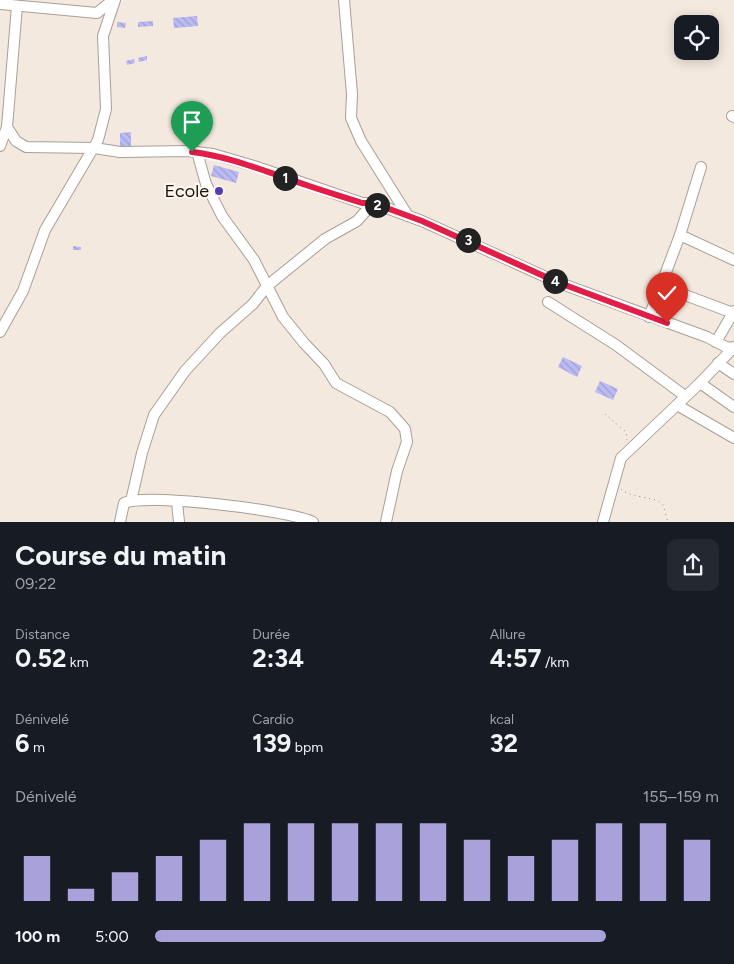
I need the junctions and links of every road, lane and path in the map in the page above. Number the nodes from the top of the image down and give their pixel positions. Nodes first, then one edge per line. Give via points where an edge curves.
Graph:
1 (114, 0) edge
2 (344, 0) edge
3 (0, 4) edge
4 (17, 6) junction
5 (97, 13) junction
6 (106, 25) junction
7 (6, 127) junction
8 (0, 146) edge
9 (94, 148) junction
10 (197, 152) junction
11 (701, 167) dead end
12 (373, 203) junction
13 (408, 216) junction
14 (680, 235) junction
15 (734, 260) edge
16 (268, 286) junction
17 (661, 286) junction
18 (548, 302) dead end
19 (733, 312) edge
20 (649, 317) junction
21 (0, 332) edge
22 (716, 342) junction
23 (734, 347) edge
24 (718, 363) junction
25 (734, 374) edge
26 (700, 383) junction
27 (685, 396) junction
28 (677, 405) junction
29 (734, 407) edge
30 (606, 414) dead end
31 (734, 438) edge
32 (627, 440) dead end
33 (613, 482) junction
34 (131, 502) junction
35 (177, 502) junction
36 (120, 522) edge
37 (179, 522) edge
38 (313, 522) edge
39 (386, 522) edge
40 (603, 522) edge
41 (668, 522) edge

1 - 5 street
1 - 6 street
2 - 13 street via 351,118 361,141
3 - 4 street
4 - 5 street
4 - 7 street
5 - 6 street
6 - 9 street via 103,36 106,109
7 - 8 street
7 - 9 street via 16,141 26,147
9 - 10 street via 120,152
9 - 21 street via 45,230 23,291
10 - 12 street via 254,166 362,203
10 - 16 street via 206,184 222,216 254,260
11 - 14 street
12 - 13 street
12 - 16 street via 357,221 325,239
13 - 20 street via 469,240 557,282
14 - 15 street
14 - 17 street
16 - 34 street via 185,371 154,415
16 - 39 street via 283,317 324,364 336,383 390,412 405,429 407,442
17 - 19 street
17 - 20 street
18 - 27 street via 616,345
19 - 22 street
20 - 22 street
22 - 23 street
23 - 24 street
24 - 25 street
24 - 26 street
26 - 27 street
26 - 29 street
27 - 28 street
28 - 31 street
28 - 33 street via 621,458
30 - 32 path via 626,432
33 - 40 street
33 - 41 path via 624,493 658,500
34 - 35 street
34 - 36 street via 124,503
35 - 37 street
35 - 38 street via 212,504

